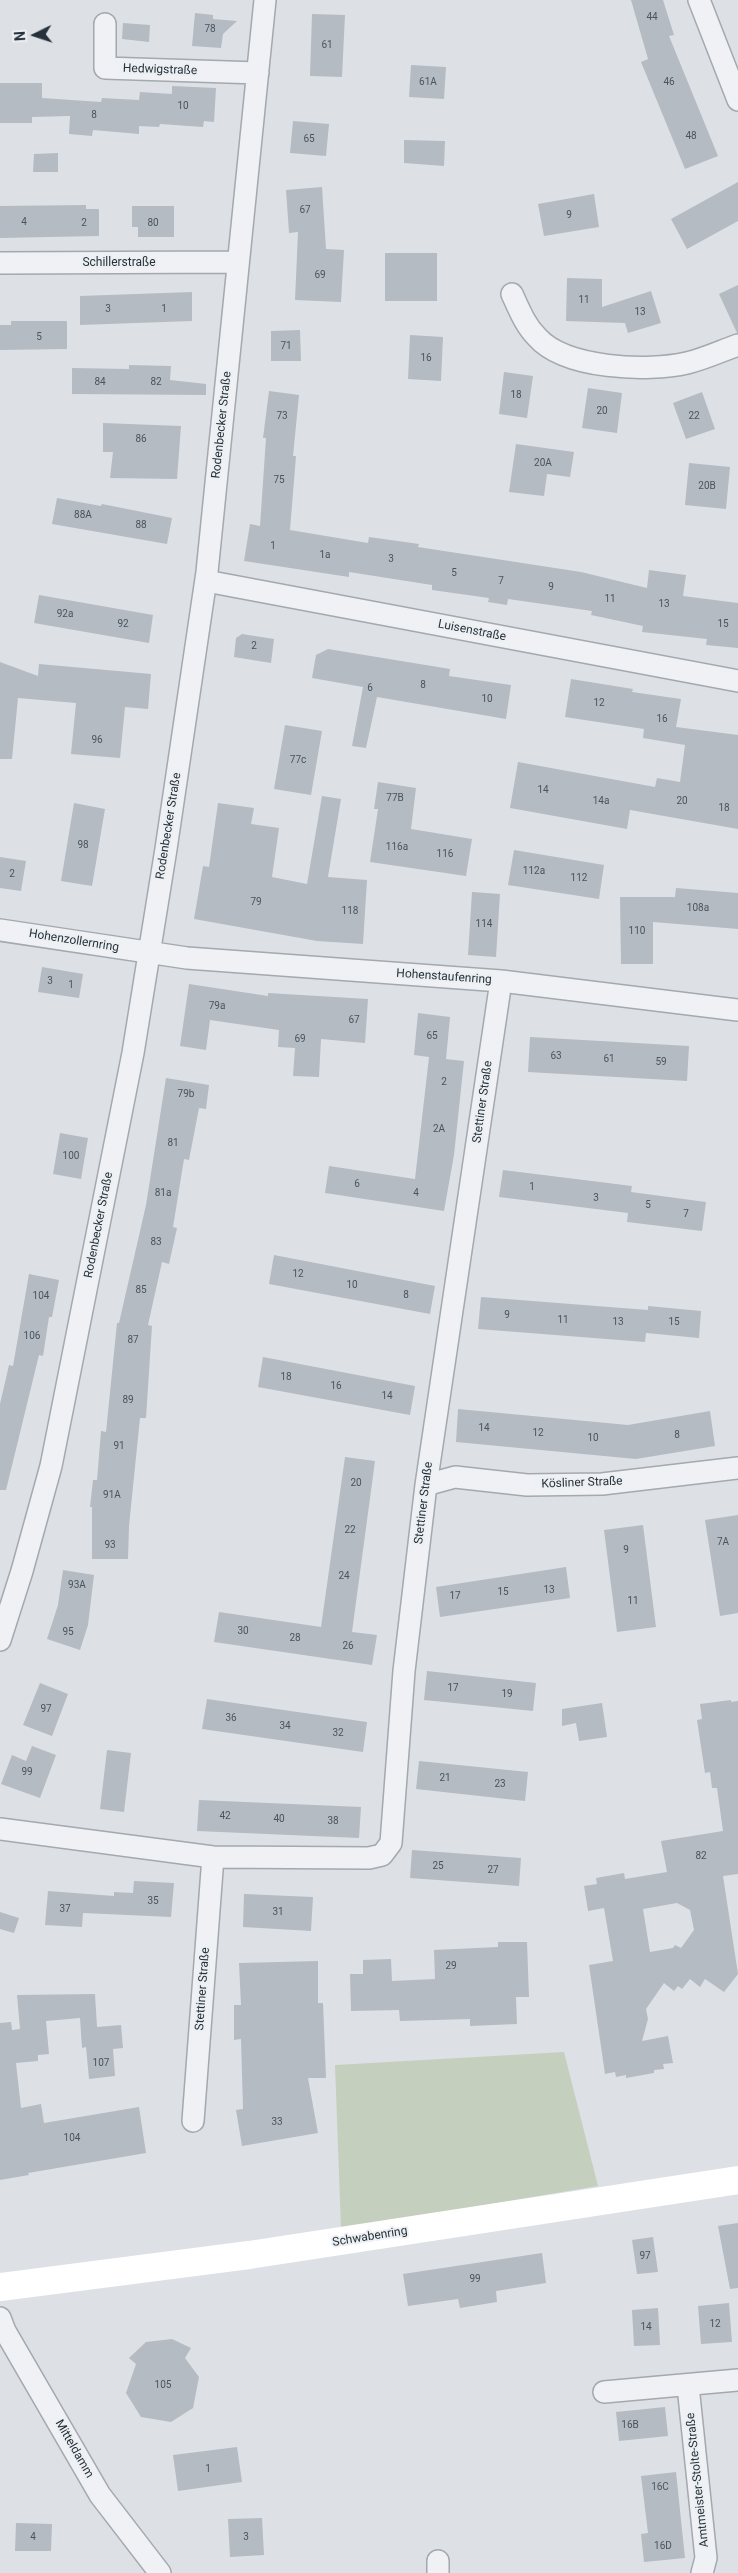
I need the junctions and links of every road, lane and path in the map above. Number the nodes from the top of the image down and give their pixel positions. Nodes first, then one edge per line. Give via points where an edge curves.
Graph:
1 (265, 0) edge
2 (699, 0) edge
3 (105, 24) dead end
4 (258, 73) junction
5 (738, 100) edge
6 (238, 262) junction
7 (0, 263) edge
8 (512, 294) dead end
9 (738, 345) edge
10 (206, 581) junction
11 (738, 681) edge
12 (0, 930) edge
13 (148, 953) junction
14 (500, 981) junction
15 (738, 1010) edge
16 (738, 1468) edge
17 (426, 1485) junction
18 (0, 1640) edge
19 (0, 1829) edge
20 (213, 1857) junction
21 (193, 2121) dead end
22 (738, 2180) edge
23 (0, 2286) edge
24 (0, 2318) edge
25 (738, 2380) edge
26 (688, 2386) junction
27 (604, 2392) dead end
28 (160, 2573) edge
29 (702, 2573) edge

1 - 4 street, Rodenbecker Straße
2 - 5 street
3 - 4 street, Hedwigstraße via 105,68
4 - 6 street, Rodenbecker Straße
6 - 7 street, Schillerstraße
6 - 10 street, Rodenbecker Straße
8 - 9 street via 523,318 538,338 561,355 603,364 662,367 688,363
10 - 11 street, Luisenstraße
10 - 13 street, Rodenbecker Straße
12 - 13 street, Hohenzollernring
13 - 14 street, Hohenstaufenring
13 - 18 street, Rodenbecker Straße via 133,1053 51,1466
14 - 15 street, Hohenstaufenring
14 - 17 street, Stettiner Straße
16 - 17 street, Kösliner Straße via 602,1484 528,1485 455,1477
17 - 20 street, Stettiner Straße via 404,1671 391,1844 382,1855 369,1858
19 - 20 street, Stettiner Straße
20 - 21 street, Stettiner Straße
22 - 23 street, Schwabenring via 249,2255
24 - 28 street, Mitteldamm via 100,2495
25 - 26 street
26 - 27 street
26 - 29 street, Amtmeister-Stolte-Straße via 706,2558

